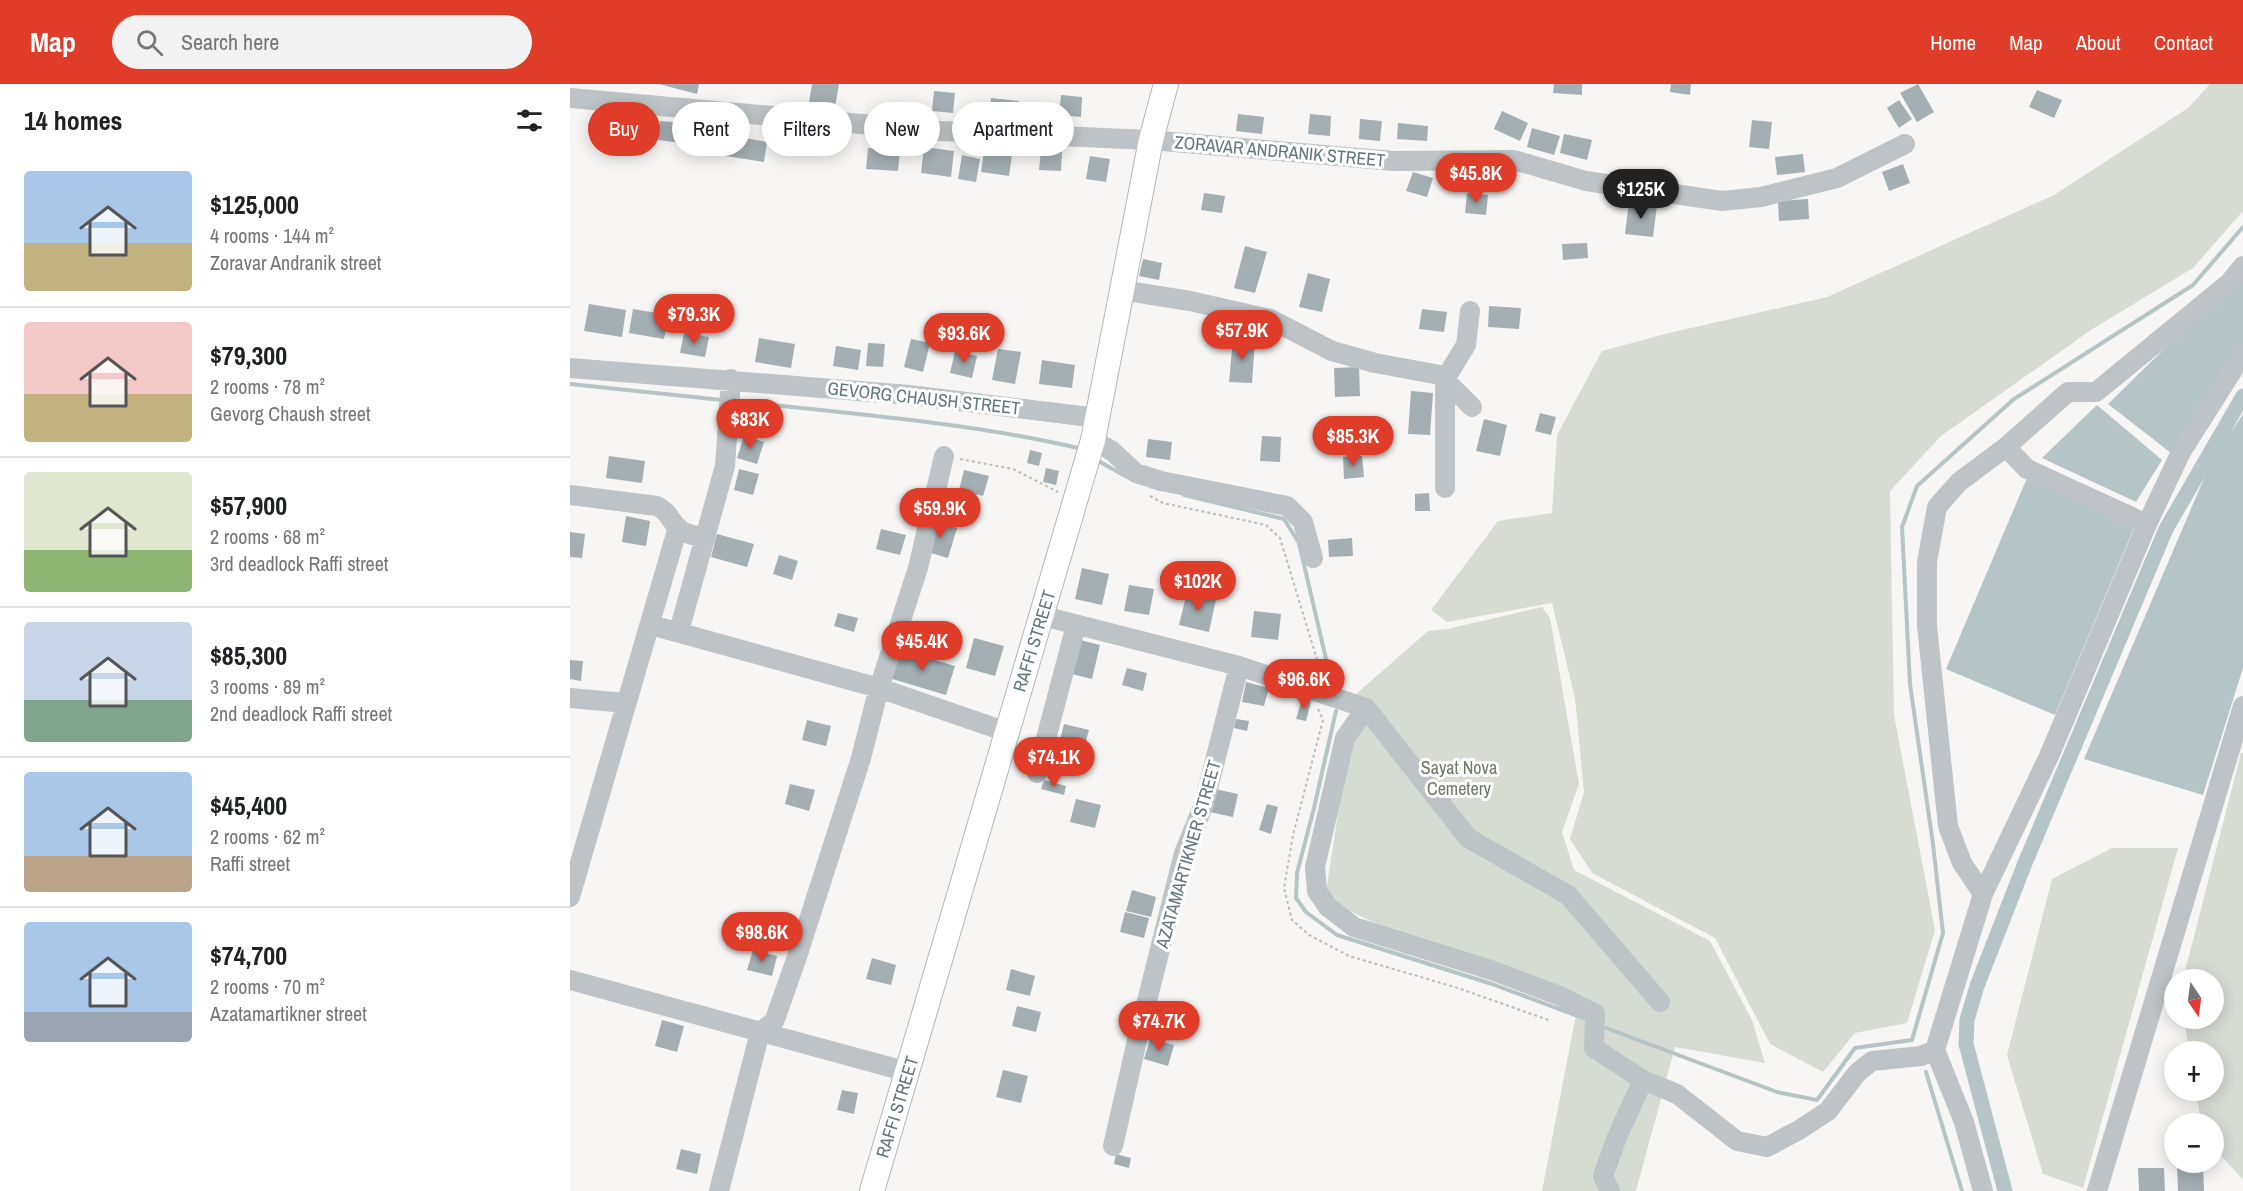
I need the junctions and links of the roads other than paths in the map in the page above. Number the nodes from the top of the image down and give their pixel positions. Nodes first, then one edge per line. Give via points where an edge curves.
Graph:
1 (1166, 84) edge
2 (570, 98) edge
3 (1151, 140) junction
4 (1905, 144) dead end
5 (2243, 266) edge
6 (1121, 290) junction
7 (1470, 312) dead end
8 (2243, 354) edge
9 (570, 368) edge
10 (731, 379) junction
11 (1445, 379) junction
12 (1472, 407) dead end
13 (1095, 429) junction
14 (2007, 447) junction
15 (944, 456) road end
16 (1445, 488) dead end
17 (570, 495) edge
18 (2146, 524) junction
19 (678, 527) junction
20 (706, 538) junction
21 (1313, 558) dead end
22 (1042, 616) junction
23 (651, 625) junction
24 (1076, 625) junction
25 (679, 631) junction
26 (1239, 666) junction
27 (879, 688) junction
28 (570, 698) edge
29 (625, 703) junction
30 (2243, 706) edge
31 (1366, 708) junction
32 (1007, 732) junction
33 (1036, 773) dead end
34 (1983, 894) junction
35 (570, 897) edge
36 (570, 980) edge
37 (1659, 1002) dead end
38 (760, 1032) junction
39 (1935, 1050) junction
40 (908, 1072) junction
41 (1643, 1080) junction
42 (1113, 1146) dead end
43 (719, 1191) edge
44 (872, 1191) edge
45 (1611, 1191) edge
46 (1983, 1191) edge
47 (2097, 1191) edge

1 - 3 main road, RAFFI STREET
2 - 3 street, ZORAVAR ANDRANIK STREET via 940,130
3 - 4 street, ZORAVAR ANDRANIK STREET via 1394,160 1514,160 1586,181 1722,201 1761,198 1837,178
3 - 6 main road, RAFFI STREET
5 - 14 street via 2229,283 2096,392 2068,392
6 - 11 street via 1270,319 1332,351 1434,373
6 - 13 main road, RAFFI STREET
7 - 11 street via 1466,345
8 - 18 street via 2181,452
9 - 10 street, GEVORG CHAUSH STREET
10 - 13 street, GEVORG CHAUSH STREET via 909,394
10 - 20 street via 725,466
11 - 12 street
11 - 16 street
13 - 21 street via 1136,473 1287,506 1303,522
13 - 22 main road, RAFFI STREET
14 - 18 street via 2027,469
14 - 34 street via 1959,482 1937,507 1927,562 1928,637 1948,826 1962,864
15 - 27 street via 918,568
17 - 19 street via 657,506 668,512
18 - 34 street via 2049,756
19 - 20 street via 690,535
19 - 23 street
20 - 25 street
22 - 24 street
22 - 32 main road, RAFFI STREET
23 - 25 street
23 - 29 street
24 - 26 street
24 - 33 street
25 - 27 street
26 - 31 street
26 - 42 street, AZATAMARTIKNER STREET via 1204,804 1184,853
27 - 32 street
27 - 38 street via 798,957 774,1022
28 - 29 street
29 - 35 street
30 - 47 street
31 - 37 street via 1468,838 1568,895
31 - 41 street via 1345,738 1315,867 1317,891 1328,907 1354,927 1491,970 1595,1014 1594,1048
32 - 40 main road, RAFFI STREET
34 - 39 street
36 - 38 street
38 - 40 street
38 - 43 street
39 - 41 street via 1921,1056 1872,1060 1828,1111 1767,1146 1737,1141 1677,1094
39 - 46 street via 1964,1122
40 - 44 main road, RAFFI STREET
41 - 45 street via 1603,1176

